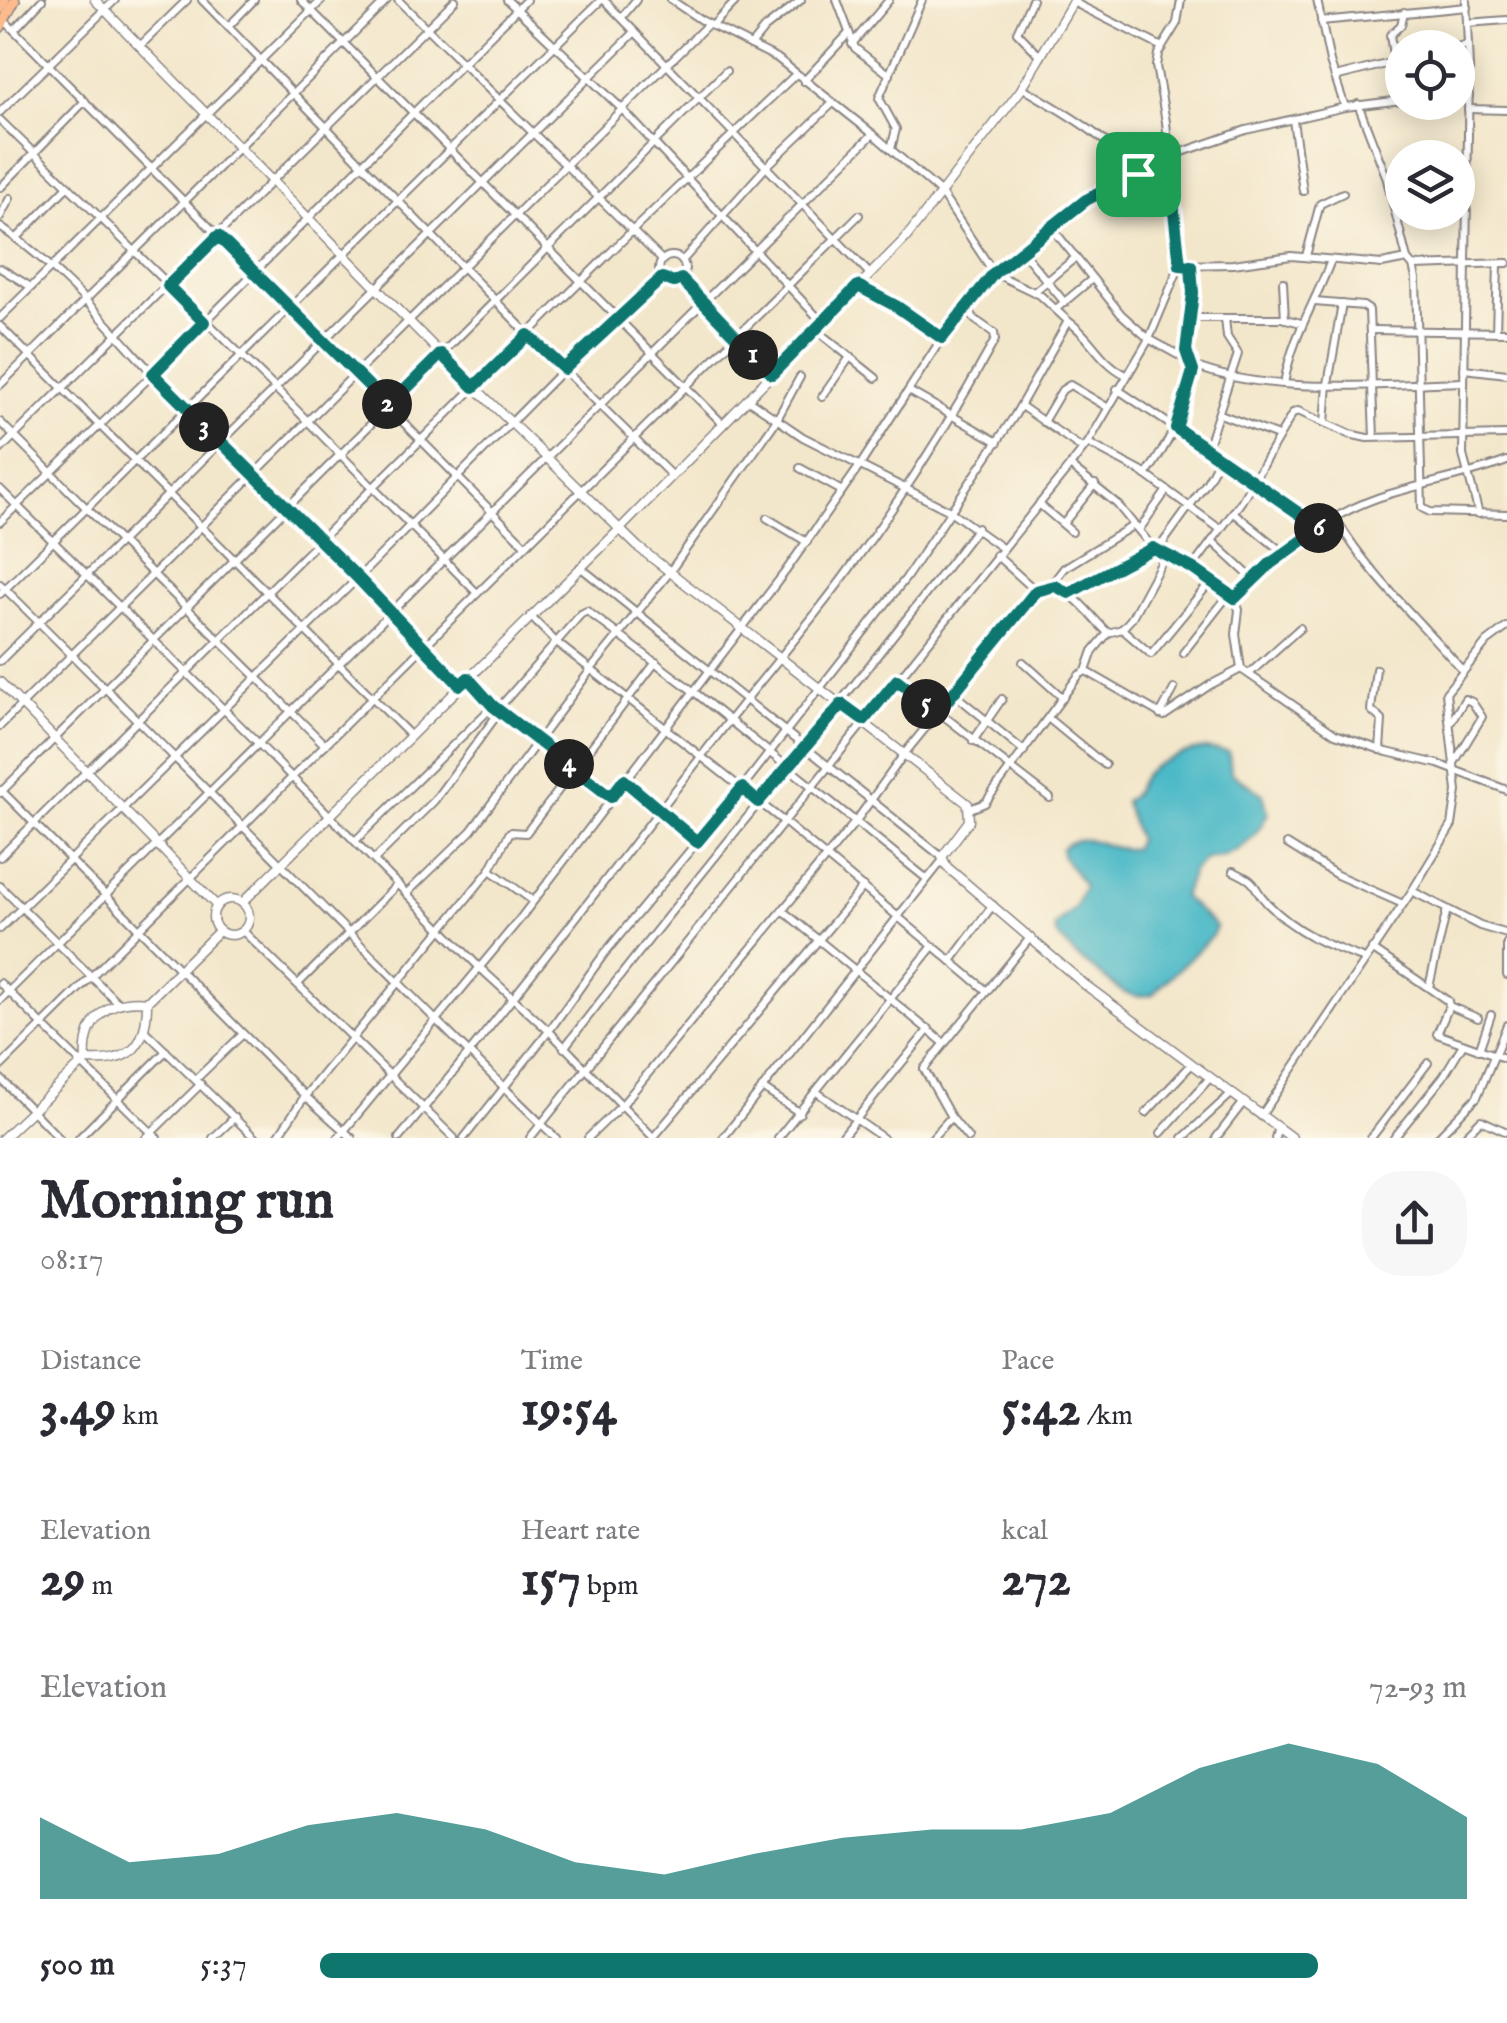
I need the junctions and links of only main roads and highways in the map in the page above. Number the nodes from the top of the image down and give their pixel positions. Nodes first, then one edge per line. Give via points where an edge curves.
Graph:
1 (5, 0) edge
2 (16, 0) edge
3 (0, 9) edge
4 (2, 24) edge

1 - 3 main road
2 - 4 main road

